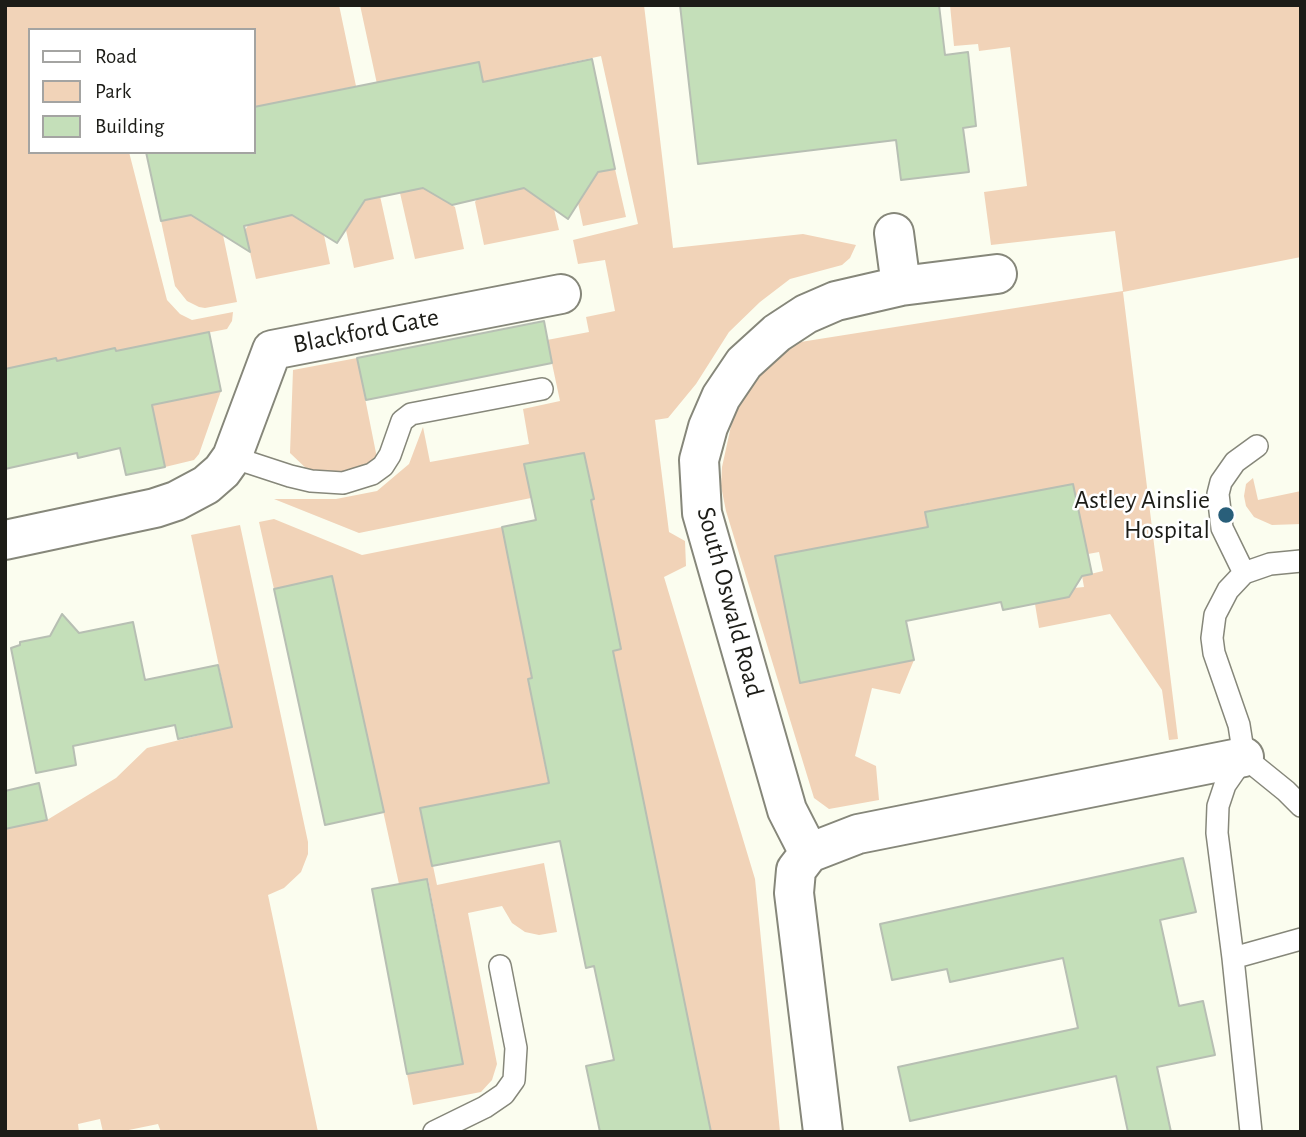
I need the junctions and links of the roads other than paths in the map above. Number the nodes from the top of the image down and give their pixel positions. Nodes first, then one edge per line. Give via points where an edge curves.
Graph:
1 (894, 233) dead end
2 (997, 274) dead end
3 (901, 286) junction
4 (561, 294) dead end
5 (542, 388) dead end
6 (1257, 446) dead end
7 (232, 457) junction
8 (5, 540) edge
9 (1301, 561) edge
10 (1244, 573) junction
11 (1244, 757) junction
12 (1301, 806) edge
13 (809, 853) junction
14 (1301, 939) edge
15 (1233, 957) junction
16 (500, 966) dead end
17 (434, 1132) edge
18 (823, 1132) edge
19 (1251, 1132) edge

1 - 3 street
2 - 3 street, South Oswald Road
3 - 13 street, South Oswald Road via 836,301 777,333 744,363 721,397 699,460 702,513 788,810
4 - 7 street, Blackford Gate via 272,350
5 - 7 lane via 411,414 402,421 383,466 343,483 311,481
6 - 10 lane via 1235,462 1218,494 1222,528
7 - 8 street, Blackford Gate via 206,485 176,501
9 - 10 lane
10 - 11 lane via 1214,615 1212,638
11 - 12 lane
11 - 13 street via 858,834
11 - 15 lane via 1225,785 1217,818
13 - 18 street via 796,870 794,892
14 - 15 lane
15 - 19 lane
16 - 17 lane via 516,1048 514,1080 505,1094 485,1107

